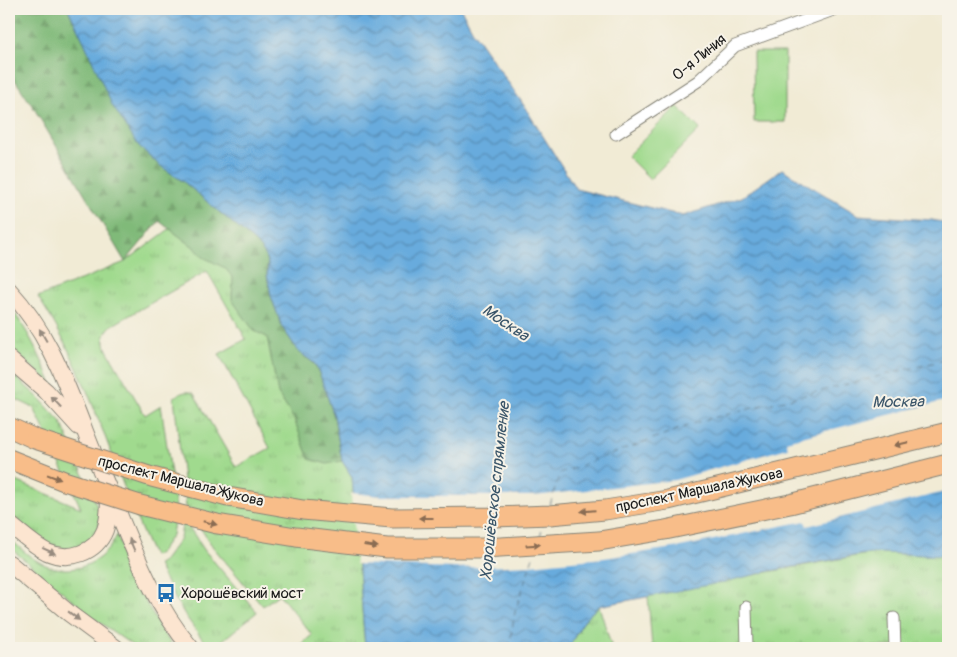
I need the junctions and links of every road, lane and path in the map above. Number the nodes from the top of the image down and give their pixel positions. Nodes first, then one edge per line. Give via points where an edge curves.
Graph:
1 (836, 9) edge
2 (616, 134) dead end
3 (9, 290) edge
4 (9, 359) edge
5 (9, 427) edge
6 (948, 432) edge
7 (88, 439) junction
8 (9, 459) edge
9 (948, 464) edge
10 (108, 488) junction
11 (9, 524) edge
12 (9, 563) edge
13 (746, 608) dead end
14 (894, 618) dead end
15 (116, 648) edge
16 (191, 648) edge
17 (747, 648) edge
18 (895, 648) edge

1 - 2 street, 0-я Линия via 735,46 698,81
7 -> 3 street via 45,338
7 -> 4 street via 46,391
6 -> 5 main road, проспект Маршала Жукова, bridge via 763,478 605,510 550,515 392,518 303,510 228,497 152,477 35,439
7 - 10 street
8 -> 9 main road, проспект Маршала Жукова, bridge via 131,502 217,524 386,548 485,548 599,541 790,504
11 -> 10 street via 46,552 74,557 99,541 106,529
16 -> 10 street via 156,598
12 -> 15 street
13 - 17 street
14 - 18 street

